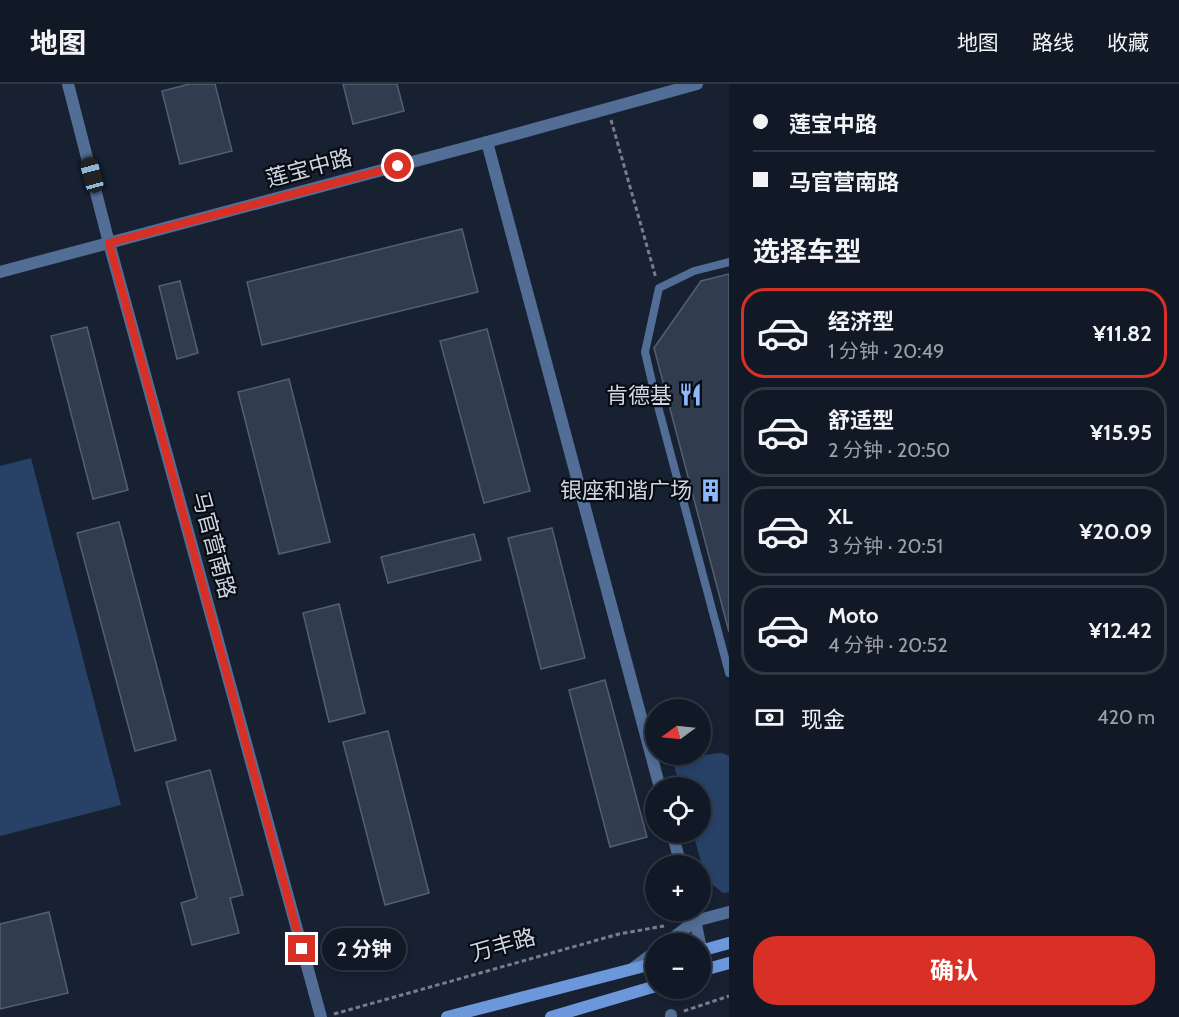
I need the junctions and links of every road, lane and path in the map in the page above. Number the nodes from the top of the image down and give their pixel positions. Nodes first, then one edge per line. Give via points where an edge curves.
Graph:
1 (68, 84) edge
2 (697, 84) edge
3 (608, 109) junction
4 (487, 142) junction
5 (109, 243) junction
6 (729, 262) edge
7 (0, 272) edge
8 (659, 288) junction
9 (729, 674) edge
10 (657, 777) edge
11 (729, 912) edge
12 (711, 914) edge
13 (673, 921) edge
14 (689, 921) edge
15 (676, 933) edge
16 (729, 943) edge
17 (711, 946) edge
18 (645, 959) edge
19 (729, 963) edge
20 (645, 966) edge
21 (711, 968) edge
22 (632, 969) junction
23 (645, 989) edge
24 (729, 996) edge
25 (671, 1016) edge
26 (323, 1017) edge
27 (447, 1017) edge
28 (551, 1017) edge

1 - 5 street, 马官营南路
2 - 3 street, 莲宝中路
3 - 4 street, 莲宝中路
3 - 8 path
4 - 5 street, 莲宝中路
4 - 10 street
5 - 7 street, 莲宝中路
5 - 26 street, 马官营南路
6 - 8 lane via 694,271
8 - 9 lane via 645,352
11 - 12 street
13 - 26 path, 万丰路
14 - 15 street
16 - 17 main road
18 - 22 street
19 - 21 main road
20 - 22 main road
22 - 27 main road
23 - 28 main road
24 - 25 path

